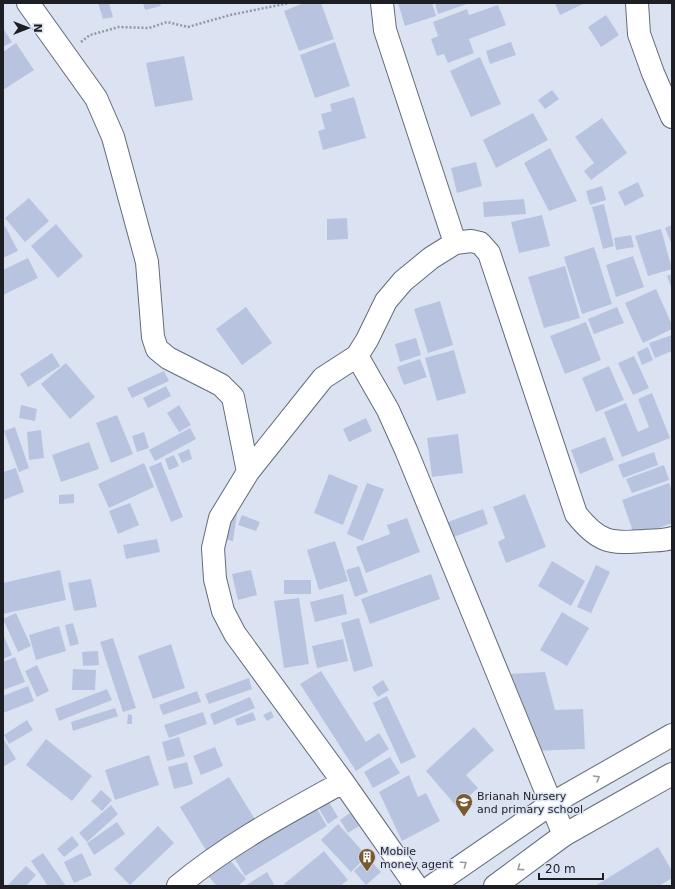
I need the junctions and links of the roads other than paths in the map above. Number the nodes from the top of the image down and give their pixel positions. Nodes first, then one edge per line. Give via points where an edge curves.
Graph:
1 (28, 3) edge
2 (382, 3) edge
3 (637, 3) edge
4 (672, 117) edge
5 (455, 243) junction
6 (357, 356) junction
7 (248, 472) junction
8 (672, 538) edge
9 (672, 735) edge
10 (672, 774) edge
11 (343, 782) junction
12 (551, 804) junction
13 (564, 835) junction
14 (178, 886) edge
15 (416, 886) edge
16 (432, 886) edge
17 (495, 886) edge

1 - 7 street via 96,98 113,137 147,262 153,337 158,349 168,358 221,385 233,397
2 - 5 street via 385,30
3 - 4 street via 639,34
5 - 6 street via 430,258 403,281 386,301
5 - 8 street via 480,243 489,253 576,514 589,531 607,540 623,543
6 - 7 street via 323,378
6 - 12 street via 388,410 406,450
7 - 11 street via 220,518 213,548 215,579 223,611 236,634
12 -> 9 street
10 - 13 street
11 - 14 street via 269,824
11 - 15 street
12 - 13 street
16 -> 12 street
13 -> 17 street

